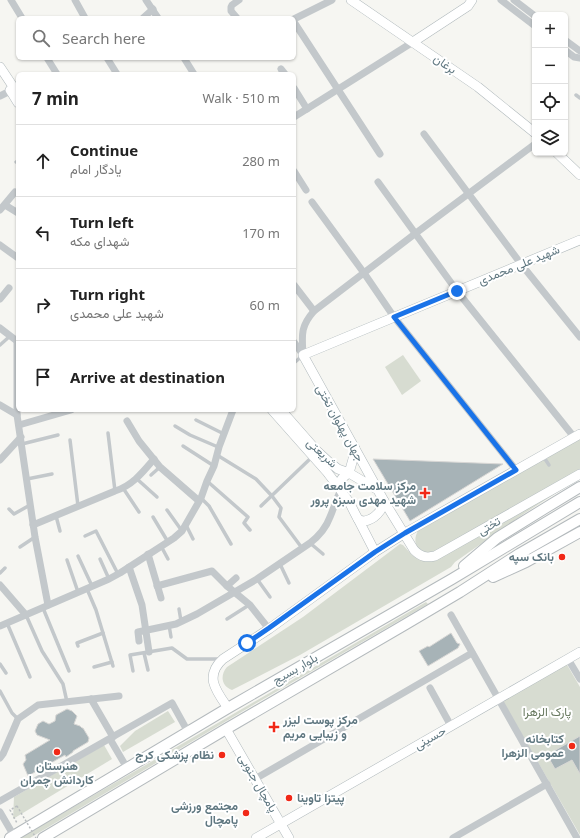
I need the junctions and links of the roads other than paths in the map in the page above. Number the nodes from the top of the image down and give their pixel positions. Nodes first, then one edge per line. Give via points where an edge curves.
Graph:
1 (11, 0) edge
2 (75, 0) edge
3 (146, 0) edge
4 (239, 0) edge
5 (332, 0) edge
6 (351, 0) edge
7 (472, 0) edge
8 (501, 0) edge
9 (514, 0) edge
10 (153, 9) junction
11 (532, 14) edge
12 (21, 16) edge
13 (84, 16) edge
14 (145, 16) edge
15 (157, 16) edge
16 (235, 16) edge
17 (296, 18) edge
18 (532, 24) edge
19 (296, 25) edge
20 (413, 42) junction
21 (568, 42) edge
22 (568, 52) edge
23 (580, 52) edge
24 (580, 58) edge
25 (48, 60) edge
26 (108, 60) edge
27 (185, 60) edge
28 (0, 67) edge
29 (56, 72) edge
30 (116, 72) edge
31 (193, 72) edge
32 (0, 75) edge
33 (338, 90) junction
34 (14, 91) edge
35 (296, 91) edge
36 (576, 95) dead end
37 (0, 96) edge
38 (580, 98) edge
39 (308, 109) junction
40 (296, 116) edge
41 (532, 131) edge
42 (424, 134) dead end
43 (532, 146) edge
44 (380, 154) dead end
45 (560, 156) edge
46 (296, 175) edge
47 (580, 175) edge
48 (378, 182) dead end
49 (306, 190) dead end
50 (15, 192) dead end
51 (468, 193) junction
52 (312, 202) dead end
53 (2, 208) edge
54 (16, 212) edge
55 (416, 233) junction
56 (580, 240) edge
57 (0, 245) edge
58 (16, 257) edge
59 (521, 264) junction
60 (364, 273) junction
61 (9, 288) dead end
62 (296, 288) edge
63 (457, 291) junction
64 (0, 299) edge
65 (314, 311) junction
66 (394, 317) junction
67 (0, 328) edge
68 (10, 336) junction
69 (580, 337) edge
70 (16, 340) edge
71 (0, 345) edge
72 (296, 345) edge
73 (303, 355) junction
74 (296, 360) edge
75 (0, 405) edge
76 (64, 412) edge
77 (232, 412) edge
78 (274, 412) edge
79 (283, 412) edge
80 (17, 415) joint
81 (196, 420) dead end
82 (127, 421) dead end
83 (19, 425) junction
84 (175, 426) dead end
85 (108, 433) dead end
86 (224, 434) junction
87 (58, 435) dead end
88 (577, 435) edge
89 (21, 440) junction
90 (70, 440) dead end
91 (183, 446) dead end
92 (355, 448) junction
93 (218, 451) junction
94 (542, 455) junction
95 (313, 456) junction
96 (154, 459) junction
97 (0, 460) edge
98 (548, 465) dead end
99 (214, 466) junction
100 (160, 467) junction
101 (516, 470) junction
102 (349, 473) junction
103 (52, 474) dead end
104 (580, 474) edge
105 (151, 475) dead end
106 (137, 478) junction
107 (27, 479) junction
108 (207, 481) junction
109 (580, 487) edge
110 (119, 490) junction
111 (341, 490) junction
112 (378, 490) junction
113 (272, 496) junction
114 (157, 497) dead end
115 (200, 500) junction
116 (384, 501) junction
117 (580, 502) edge
118 (30, 505) junction
119 (78, 506) junction
120 (261, 506) dead end
121 (9, 509) dead end
122 (167, 510) dead end
123 (139, 512) dead end
124 (55, 515) junction
125 (153, 517) dead end
126 (358, 519) junction
127 (580, 519) edge
128 (33, 524) junction
129 (184, 528) junction
130 (250, 530) dead end
131 (60, 531) dead end
132 (580, 532) edge
133 (405, 533) junction
134 (85, 536) dead end
135 (35, 537) junction
136 (193, 539) dead end
137 (310, 543) junction
138 (165, 544) junction
139 (231, 544) dead end
140 (20, 547) dead end
141 (302, 548) junction
142 (375, 552) junction
143 (148, 554) junction
144 (323, 554) dead end
145 (78, 556) dead end
146 (100, 559) dead end
147 (168, 559) dead end
148 (67, 560) dead end
149 (279, 563) junction
150 (129, 567) junction
151 (5, 568) dead end
152 (0, 573) edge
153 (118, 574) junction
154 (236, 578) dead end
155 (109, 579) junction
156 (257, 579) junction
157 (289, 583) dead end
158 (443, 583) junction
159 (0, 586) edge
160 (157, 586) junction
161 (227, 586) junction
162 (89, 587) junction
163 (78, 592) junction
164 (235, 592) junction
165 (460, 592) junction
166 (270, 597) dead end
167 (161, 598) dead end
168 (250, 605) junction
169 (45, 606) junction
170 (179, 609) dead end
171 (26, 615) junction
172 (451, 615) dead end
173 (227, 619) dead end
174 (181, 621) junction
175 (7, 623) junction
176 (169, 625) junction
177 (0, 626) edge
178 (269, 628) junction
179 (146, 631) junction
180 (103, 633) junction
181 (171, 637) dead end
182 (139, 641) dead end
183 (78, 646) dead end
184 (146, 652) junction
185 (580, 652) edge
186 (472, 653) junction
187 (224, 659) junction
188 (568, 659) junction
189 (0, 664) edge
190 (94, 667) dead end
191 (148, 670) dead end
192 (69, 671) dead end
193 (133, 671) dead end
194 (6, 673) dead end
195 (30, 677) dead end
196 (580, 679) edge
197 (430, 688) dead end
198 (1, 694) edge
199 (119, 696) dead end
200 (92, 699) junction
201 (499, 699) junction
202 (67, 702) junction
203 (228, 708) junction
204 (18, 719) junction
205 (451, 726) junction
206 (226, 729) junction
207 (188, 732) junction
208 (111, 738) junction
209 (0, 758) edge
210 (127, 768) junction
211 (255, 779) junction
212 (547, 784) junction
213 (0, 802) edge
214 (0, 812) edge
215 (281, 824) junction
216 (15, 835) edge
217 (43, 838) edge
218 (256, 838) edge
219 (289, 838) edge
220 (453, 838) edge
221 (578, 838) edge

1 - 12 street
2 - 13 street
3 - 10 street
4 - 16 street via 231,7
5 - 17 street
6 - 20 street, برغان
7 - 20 street via 468,6
8 - 18 street
9 - 11 street
10 - 14 street
10 - 15 street
19 - 33 street
20 - 33 street
20 - 41 street, برغان via 478,87
21 - 23 street
22 - 24 street
25 - 29 street
26 - 30 street
27 - 31 street
28 - 34 street
32 - 34 street
33 - 39 street
33 - 44 street
34 - 37 street
35 - 39 street
36 - 38 lane
39 - 40 street
42 - 51 street
43 - 51 street
45 - 47 street
46 - 49 street
48 - 55 street
50 - 53 street
51 - 55 street
51 - 59 street
52 - 60 street
53 - 54 street
55 - 60 street
55 - 63 street
56 - 59 street, شهید علی محمدی
57 - 58 street
59 - 63 street, شهید علی محمدی
59 - 69 street
60 - 65 street
60 - 66 street
61 - 64 street
62 - 65 street
63 - 66 street, شهید علی محمدی
63 - 88 street
65 - 73 street via 304,325
66 - 73 street, شهید علی محمدی
66 - 101 street
67 - 68 street
68 - 70 street
68 - 71 lane
72 - 73 street
73 - 74 lane
73 - 92 street, جهان پهلوان تختی
75 - 80 street
76 - 83 street
77 - 86 street
78 - 95 street, شریعتی
79 - 102 street, شریعتی via 317,451 338,469
80 - 83 street
81 - 86 lane
82 - 96 street
83 - 89 street
84 - 93 lane
85 - 110 lane
86 - 93 street
87 - 89 lane
88 - 94 street
89 - 97 street
89 - 107 street
90 - 119 lane
91 - 99 lane
92 - 102 street, شریعتی
92 - 112 street, جهان پهلوان تختی
93 - 99 street
93 - 113 lane via 256,479
94 - 98 lane
94 - 101 street
95 - 111 street, شریعتی
95 - 113 lane
96 - 100 street
96 - 106 street
99 - 108 street
100 - 105 lane
100 - 115 street
101 - 133 street
102 - 111 street via 339,483
102 - 112 street
103 - 107 lane
104 - 133 street, تختی via 436,556 423,557 418,554
106 - 110 street
106 - 114 lane
107 - 118 street
108 - 115 street
108 - 130 lane via 248,517 244,523
109 - 158 main road via 497,538
110 - 119 street
110 - 123 lane
111 - 126 street, شریعتی
111 - 137 street via 324,529
112 - 116 street, جهان پهلوان تختی
113 - 120 lane
113 - 141 lane via 281,508 279,517
115 - 129 street
115 - 139 lane via 209,506
116 - 126 street via 382,510 371,519
116 - 133 street
117 - 158 main road, بلوار بسیج
118 - 121 lane via 14,514
118 - 128 street
119 - 124 street
122 - 129 lane
124 - 128 street
124 - 131 lane
125 - 138 lane
126 - 142 street, شریعتی
127 - 165 main road, بلوار بسیج
128 - 135 street
129 - 136 lane
129 - 138 street
132 - 165 main road via 526,562
133 - 142 street
134 - 153 lane via 96,531
135 - 140 lane
135 - 169 street
137 - 141 street
137 - 144 lane
138 - 143 street
138 - 147 lane
141 - 149 street
142 - 178 street
143 - 150 street
143 - 160 street
145 - 162 lane
146 - 155 lane
148 - 163 lane
149 - 156 street
149 - 157 lane
150 - 153 street
150 - 179 street via 142,605
151 - 152 lane
153 - 155 street
154 - 161 street
155 - 162 street
156 - 164 street
156 - 166 lane
158 - 203 main road, بلوار بسیج
159 - 171 street
160 - 161 street via 212,571
160 - 167 street
161 - 164 street
162 - 163 street
162 - 180 lane
163 - 169 street
164 - 168 street
164 - 174 street
165 - 206 main road, بلوار بسیج
168 - 173 lane
168 - 178 street
169 - 171 street
169 - 192 lane
170 - 174 lane
171 - 175 street
171 - 202 lane via 42,651 63,684
172 - 186 street
174 - 176 street
175 - 177 street
175 - 195 lane
176 - 179 street
176 - 181 lane
178 - 187 street
179 - 182 street via 138,632
179 - 184 street
180 - 183 lane via 77,643
180 - 190 lane via 113,664
184 - 187 lane via 172,648 187,659
184 - 191 lane
184 - 193 lane via 130,655
185 - 188 street, حسینی
186 - 201 street
186 - 211 street
187 - 203 street via 213,674 217,691
188 - 196 street
188 - 201 street, حسینی
189 - 194 lane
197 - 205 street
198 - 204 lane
199 - 200 street
200 - 202 street
200 - 208 street
201 - 205 street, حسینی
201 - 212 street
202 - 204 street via 38,705
203 - 207 main road, بلوار بسیج
204 - 209 street
205 - 215 street, حسینی
206 - 211 street, پامچال جنوبی
206 - 217 main road, بلوار بسیج
207 - 208 street via 172,703
207 - 210 main road, بلوار بسیج
208 - 210 street
208 - 213 street
210 - 216 main road, بلوار بسیج
211 - 215 street, پامچال جنوبی
212 - 220 street
212 - 221 street
214 - 216 street
215 - 218 street, حسینی
215 - 219 street, پامچال جنوبی

